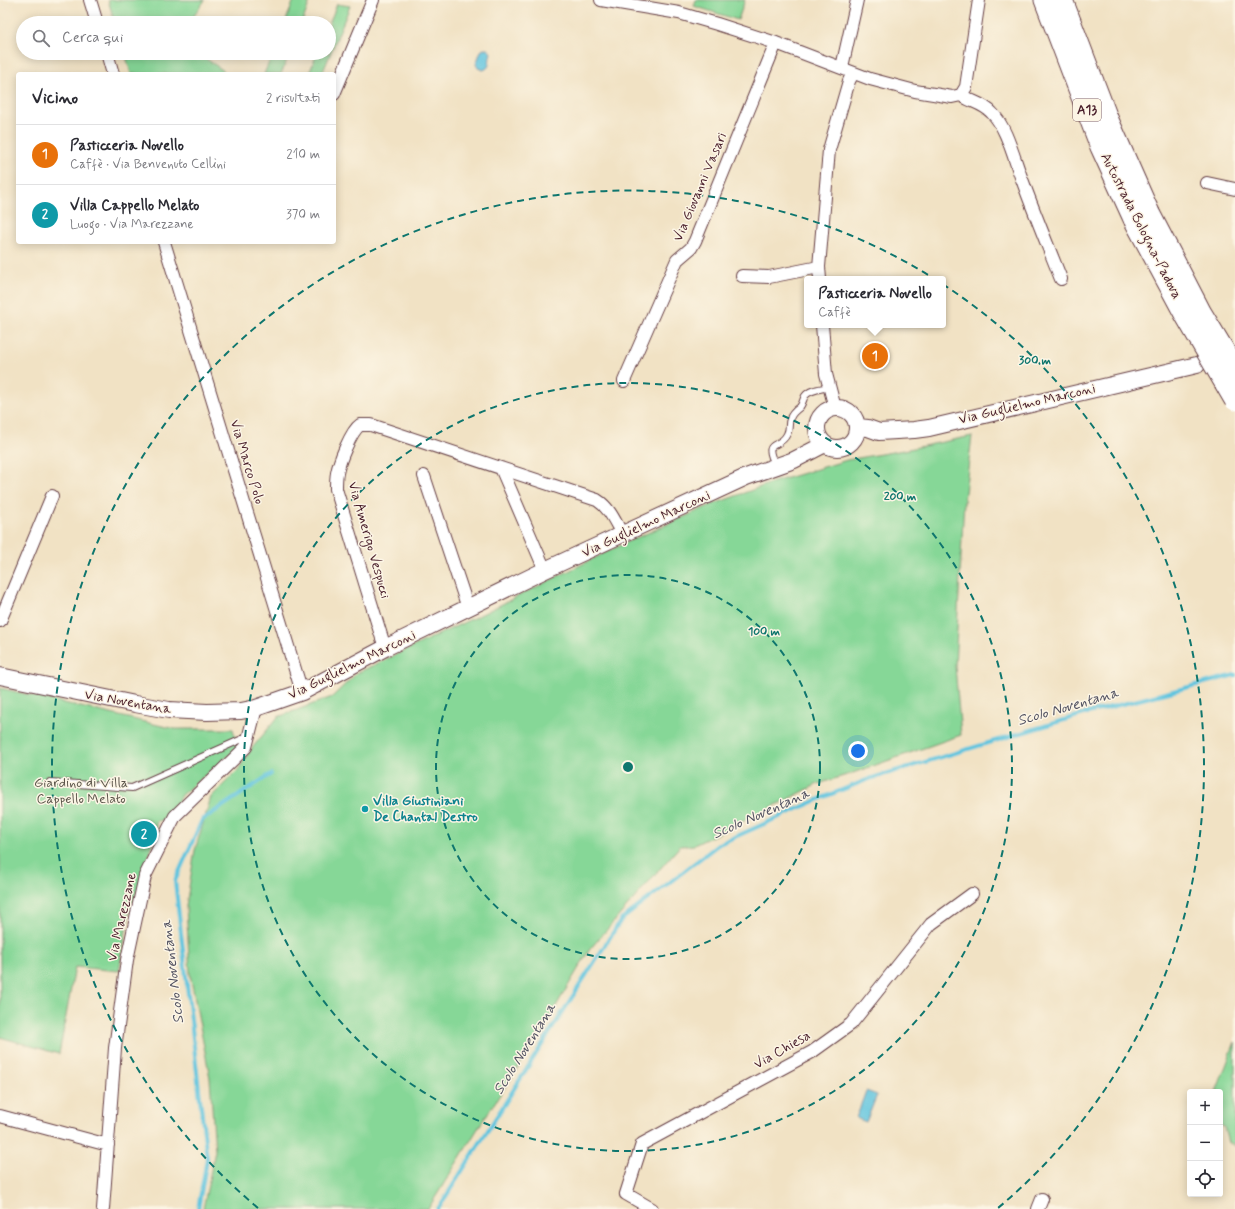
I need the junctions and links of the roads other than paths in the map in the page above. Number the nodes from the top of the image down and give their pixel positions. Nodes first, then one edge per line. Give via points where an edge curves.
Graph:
1 (90, 0) edge
2 (374, 0) edge
3 (601, 0) edge
4 (856, 0) edge
5 (979, 0) edge
6 (1045, 0) edge
7 (1062, 0) edge
8 (632, 2) edge
9 (96, 16) edge
10 (776, 43) junction
11 (109, 60) edge
12 (842, 67) junction
13 (112, 72) edge
14 (853, 72) junction
15 (336, 89) edge
16 (961, 95) junction
17 (1207, 183) dead end
18 (1235, 189) edge
19 (1142, 216) junction
20 (165, 244) edge
21 (819, 273) edge
22 (742, 276) dead end
23 (1061, 278) dead end
24 (822, 328) edge
25 (1196, 365) dead end
26 (1235, 369) edge
27 (624, 380) dead end
28 (828, 387) junction
29 (1235, 400) edge
30 (835, 408) junction
31 (858, 427) junction
32 (825, 444) junction
33 (777, 466) junction
34 (501, 468) junction
35 (424, 476) dead end
36 (52, 496) dead end
37 (622, 534) junction
38 (545, 570) junction
39 (468, 608) junction
40 (0, 621) edge
41 (385, 648) junction
42 (0, 676) edge
43 (302, 692) junction
44 (256, 708) junction
45 (249, 736) junction
46 (50, 782) dead end
47 (972, 894) dead end
48 (0, 1116) edge
49 (108, 1145) junction
50 (103, 1209) edge
51 (652, 1209) edge

1 - 9 street
2 - 15 street
3 - 8 street
4 - 12 street
5 - 16 street via 966,87
6 - 19 highway, Autostrada Bologna-Padova / A13 via 1102,147
7 - 19 highway, Autostrada Bologna-Padova / A13
8 - 10 street via 679,13
10 - 12 street
10 - 27 street, Via Giovanni Vasari via 696,241 677,260
11 - 13 street
12 - 14 street
14 - 16 street via 915,91 952,97
14 - 21 street via 829,150
16 - 23 street via 967,100 984,105 993,113 1004,131
17 - 18 street
19 - 26 highway, Autostrada Bologna-Padova / A13, bridge
19 - 29 highway, Autostrada Bologna-Padova / A13, bridge via 1189,320
20 - 43 street, Via Marco Polo
21 - 22 street via 769,277
24 - 28 street
25 - 31 street, Via Guglielmo Marconi via 929,428 879,432
28 - 30 street
28 - 33 lane via 811,391 806,395 790,418 788,434 771,448 770,456
30 - 31 street via 848,410 853,414
30 - 32 street via 823,414 817,426 820,439
31 - 32 street via 850,444 837,448
32 - 33 street, Via Guglielmo Marconi
33 - 37 street, Via Guglielmo Marconi via 746,477
34 - 37 street, Via Amerigo Vespucci via 603,503
34 - 38 street
34 - 41 street, Via Amerigo Vespucci via 371,425 356,427 336,474 336,489
35 - 39 street
36 - 40 street
37 - 38 street, Via Guglielmo Marconi
38 - 39 street, Via Guglielmo Marconi
39 - 41 street, Via Guglielmo Marconi
41 - 43 street, Via Guglielmo Marconi
42 - 44 street, Via Noventana via 169,710 207,712
43 - 44 street, Via Guglielmo Marconi
44 - 45 street, Via Marezzane
45 - 46 lane via 132,788
45 - 49 street, Via Marezzane via 246,746 175,816 145,876 127,960 116,1040
47 - 51 street, Via Chiesa via 931,924 851,1024 812,1052 642,1144 626,1194
48 - 49 street
49 - 50 street, Via Marezzane

